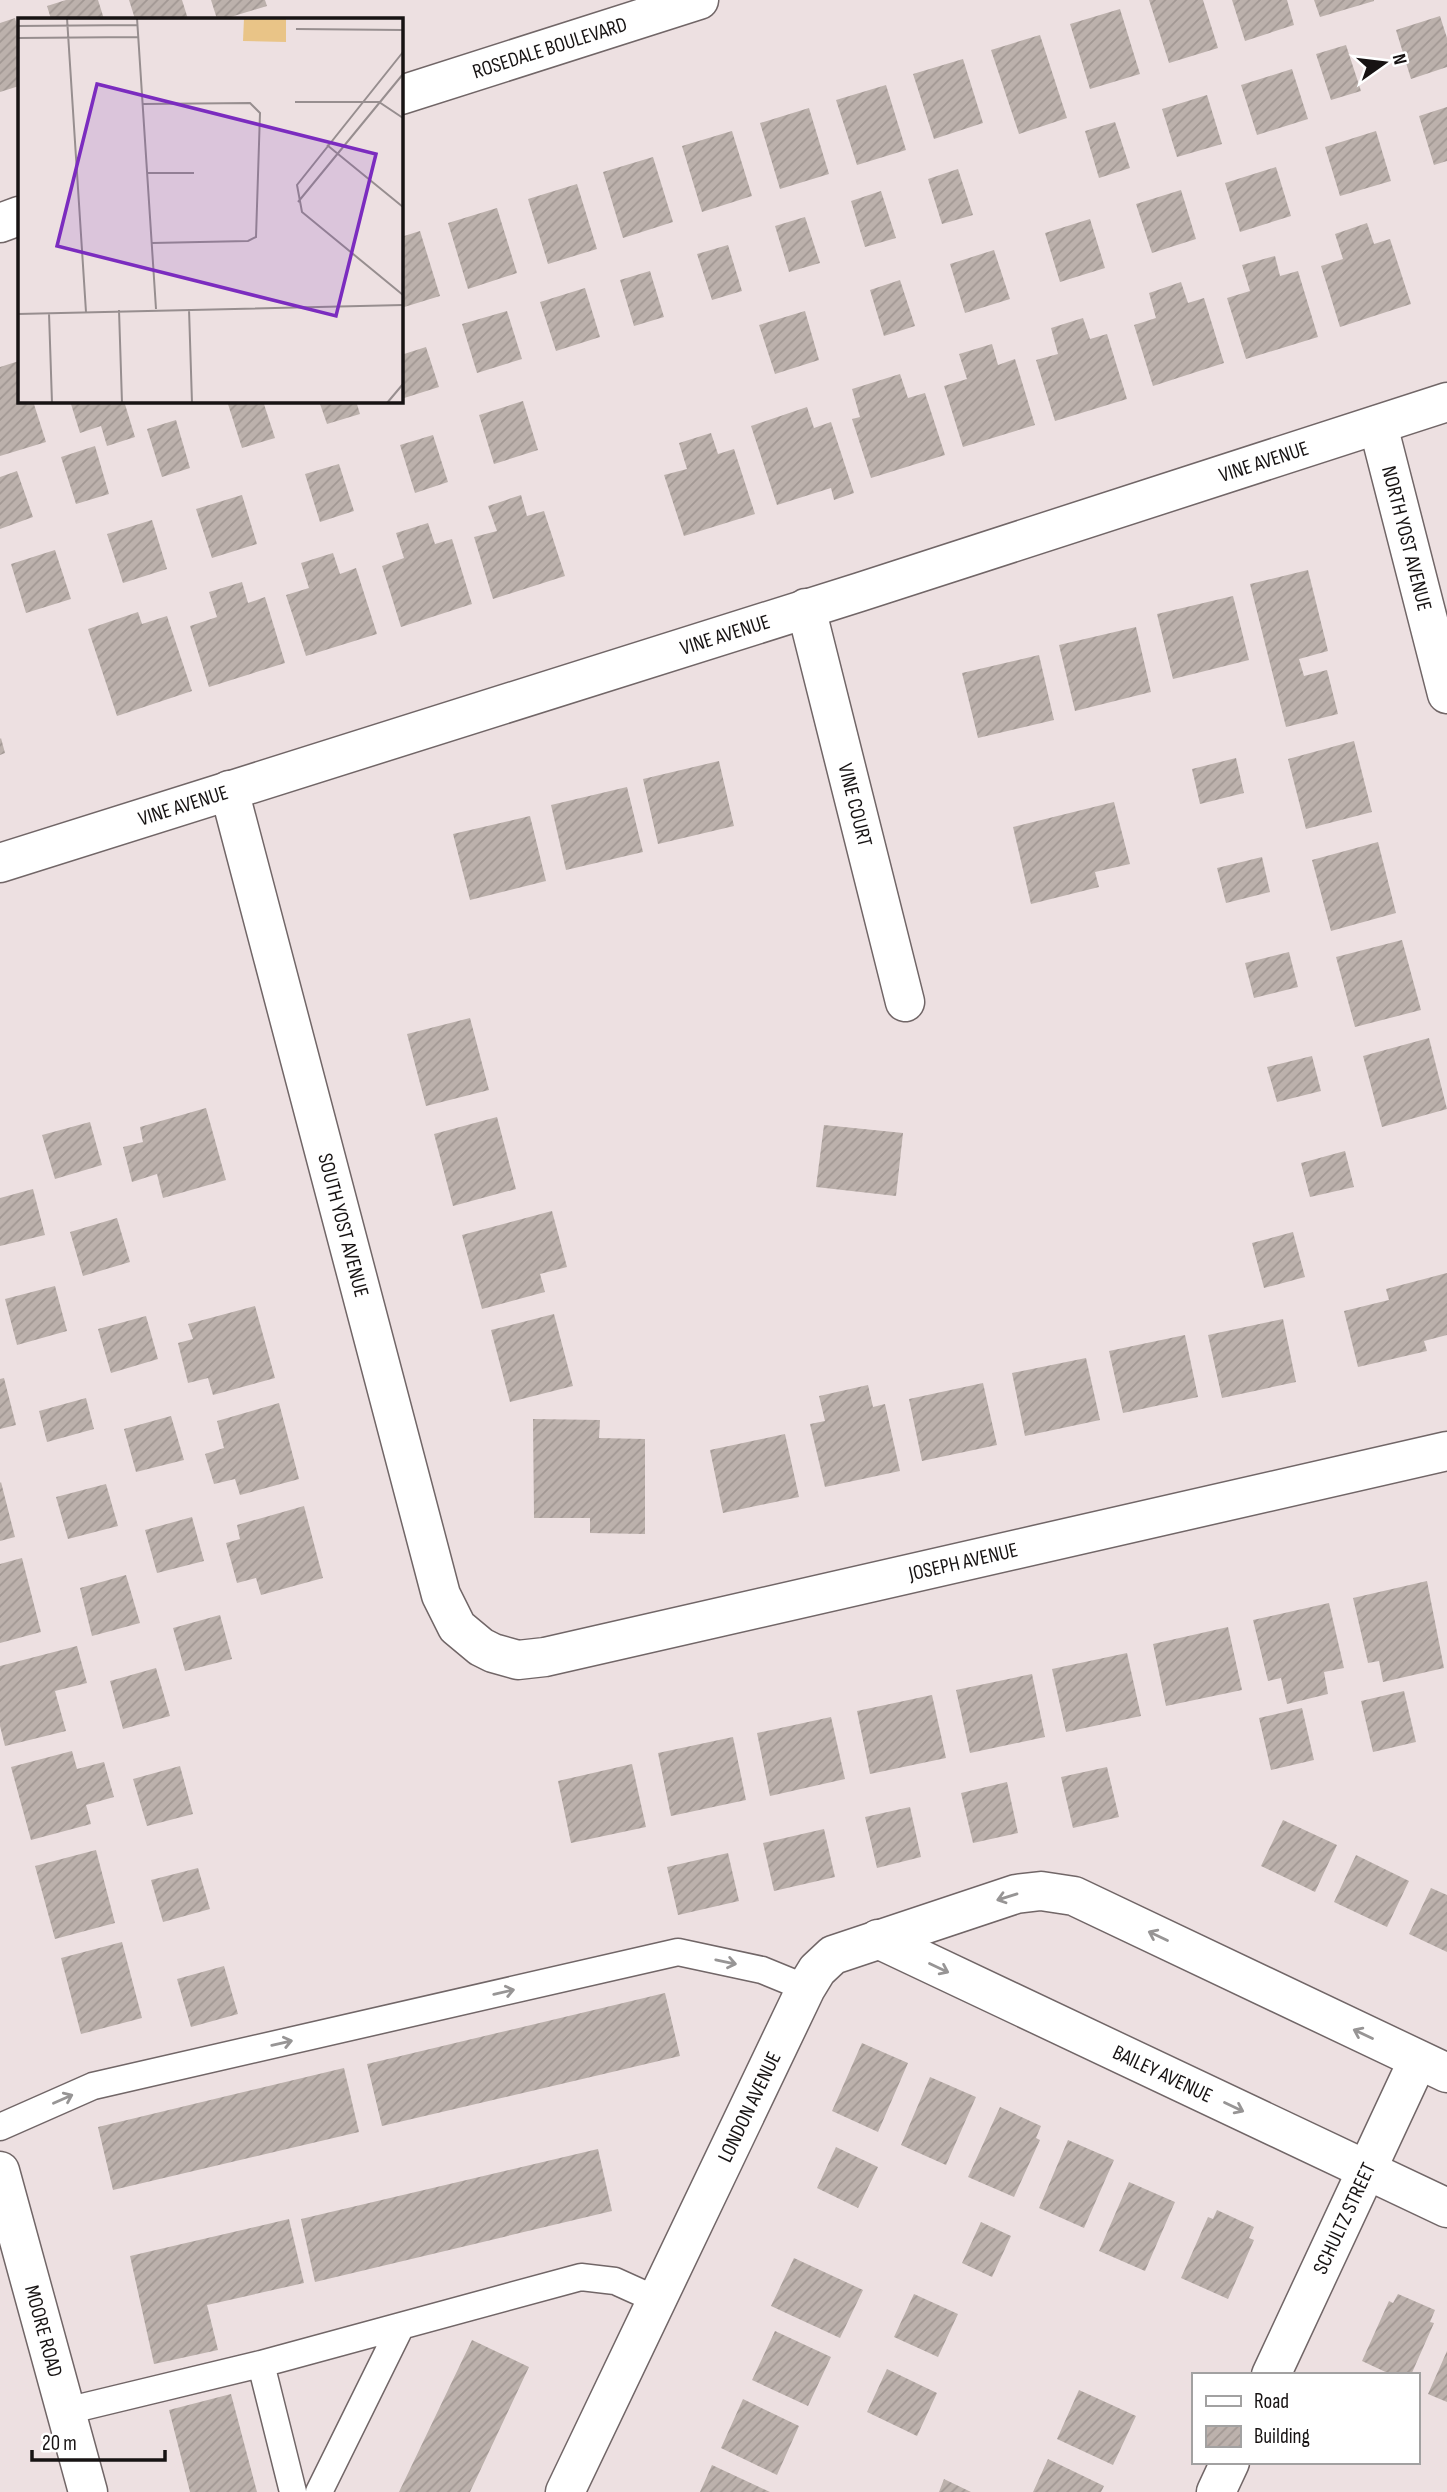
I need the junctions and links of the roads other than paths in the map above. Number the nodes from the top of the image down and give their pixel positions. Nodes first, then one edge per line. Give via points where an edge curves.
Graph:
1 (699, 0) edge
2 (402, 95) edge
3 (18, 216) edge
4 (0, 223) edge
5 (1447, 402) edge
6 (1378, 425) junction
7 (806, 608) junction
8 (1447, 694) edge
9 (229, 790) junction
10 (0, 863) edge
11 (905, 1002) dead end
12 (1447, 1451) edge
13 (481, 1647) joint
14 (878, 1939) junction
15 (806, 1988) junction
16 (1433, 2067) edge
17 (0, 2127) edge
18 (0, 2171) edge
19 (1368, 2171) junction
20 (1447, 2208) edge
21 (7, 2228) edge
22 (657, 2300) junction
23 (401, 2326) junction
24 (261, 2364) junction
25 (1272, 2373) edge
26 (66, 2411) junction
27 (1229, 2464) edge
28 (88, 2492) edge
29 (293, 2492) edge
30 (319, 2492) edge
31 (565, 2492) edge
32 (1216, 2492) edge

1 - 2 street, ROSEDALE BOULEVARD
3 - 4 street
5 - 6 street, VINE AVENUE
6 - 7 street, VINE AVENUE
6 - 8 street, NORTH YOST AVENUE
7 - 9 street, VINE AVENUE
7 - 11 street, VINE COURT
9 - 10 street, VINE AVENUE
9 - 13 street, SOUTH YOST AVENUE via 441,1595 457,1627
12 - 13 street, JOSEPH AVENUE via 545,1657 518,1660
14 - 15 street, LONDON AVENUE via 834,1955
16 -> 14 street, LONDON AVENUE via 1074,1896 1041,1891 1016,1894
14 -> 19 street, BAILEY AVENUE
17 -> 15 lane via 93,2086 678,1952 762,1970
15 - 22 street, LONDON AVENUE
16 - 19 street, SCHULTZ STREET
18 - 21 street, MOORE ROAD
19 - 20 street, BAILEY AVENUE
19 - 25 street, SCHULTZ STREET
21 - 26 street, MOORE ROAD
22 - 23 lane via 615,2281 581,2277
22 - 31 street, LONDON AVENUE
23 - 24 lane
23 - 30 lane
24 - 26 lane
24 - 29 lane
26 - 28 street, MOORE ROAD
27 - 32 street

